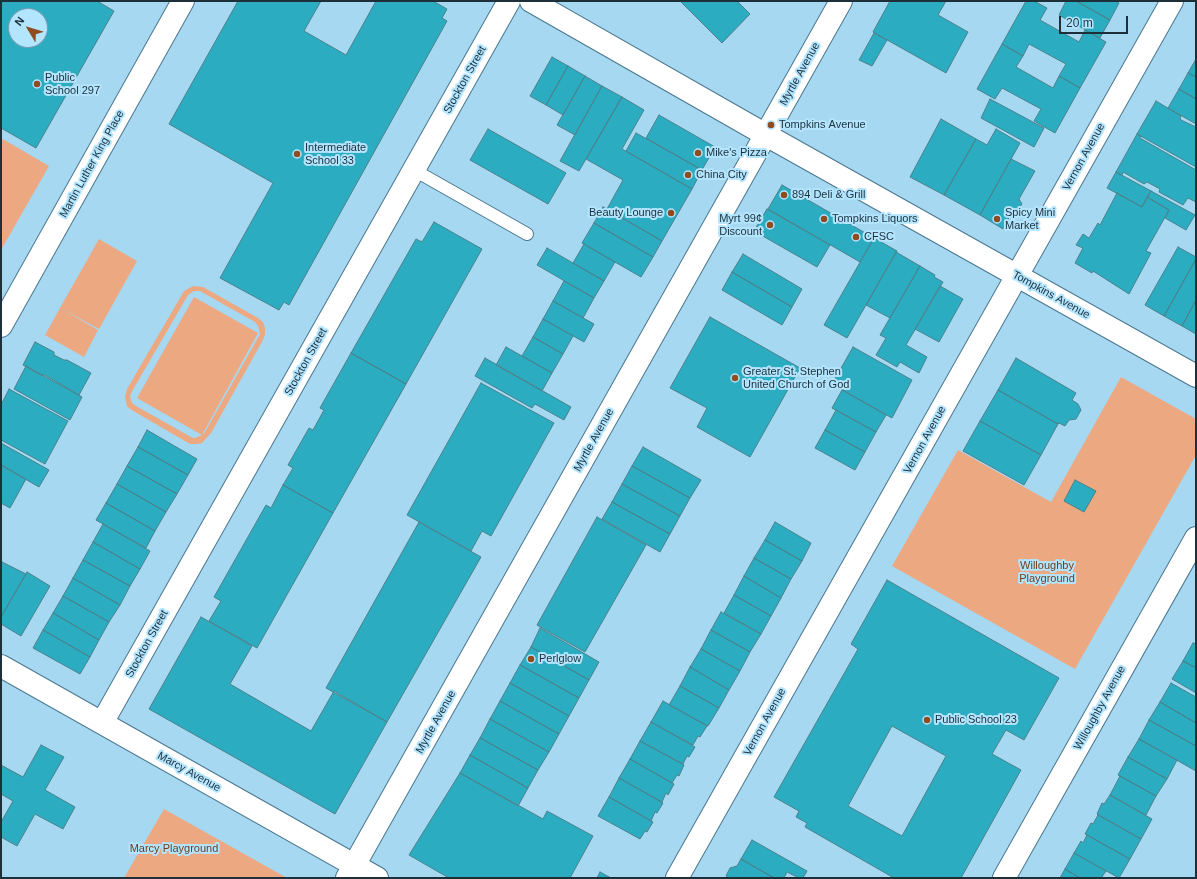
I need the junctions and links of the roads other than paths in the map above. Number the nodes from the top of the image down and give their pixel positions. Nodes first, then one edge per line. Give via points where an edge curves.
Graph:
1 (183, 1) edge
2 (509, 1) edge
3 (530, 1) edge
4 (841, 1) edge
5 (1172, 1) edge
6 (766, 135) junction
7 (414, 170) junction
8 (527, 234) dead end
9 (1017, 275) junction
10 (1, 326) edge
11 (1196, 376) edge
12 (1196, 538) edge
13 (1, 666) edge
14 (102, 723) junction
15 (351, 872) edge
16 (377, 878) edge
17 (677, 878) edge
18 (1004, 878) edge

1 - 10 street, Martin Luther King Place
2 - 7 street, Stockton Street
3 - 6 street, Tompkins Avenue
4 - 6 street, Myrtle Avenue
5 - 9 street, Vernon Avenue
6 - 9 street, Tompkins Avenue
6 - 15 street, Myrtle Avenue
7 - 8 lane
7 - 14 street, Stockton Street
9 - 11 street, Tompkins Avenue
9 - 17 street, Vernon Avenue
12 - 18 street, Willoughby Avenue
13 - 14 street, Marcy Avenue
14 - 15 street, Marcy Avenue
15 - 16 street, Marcy Avenue

